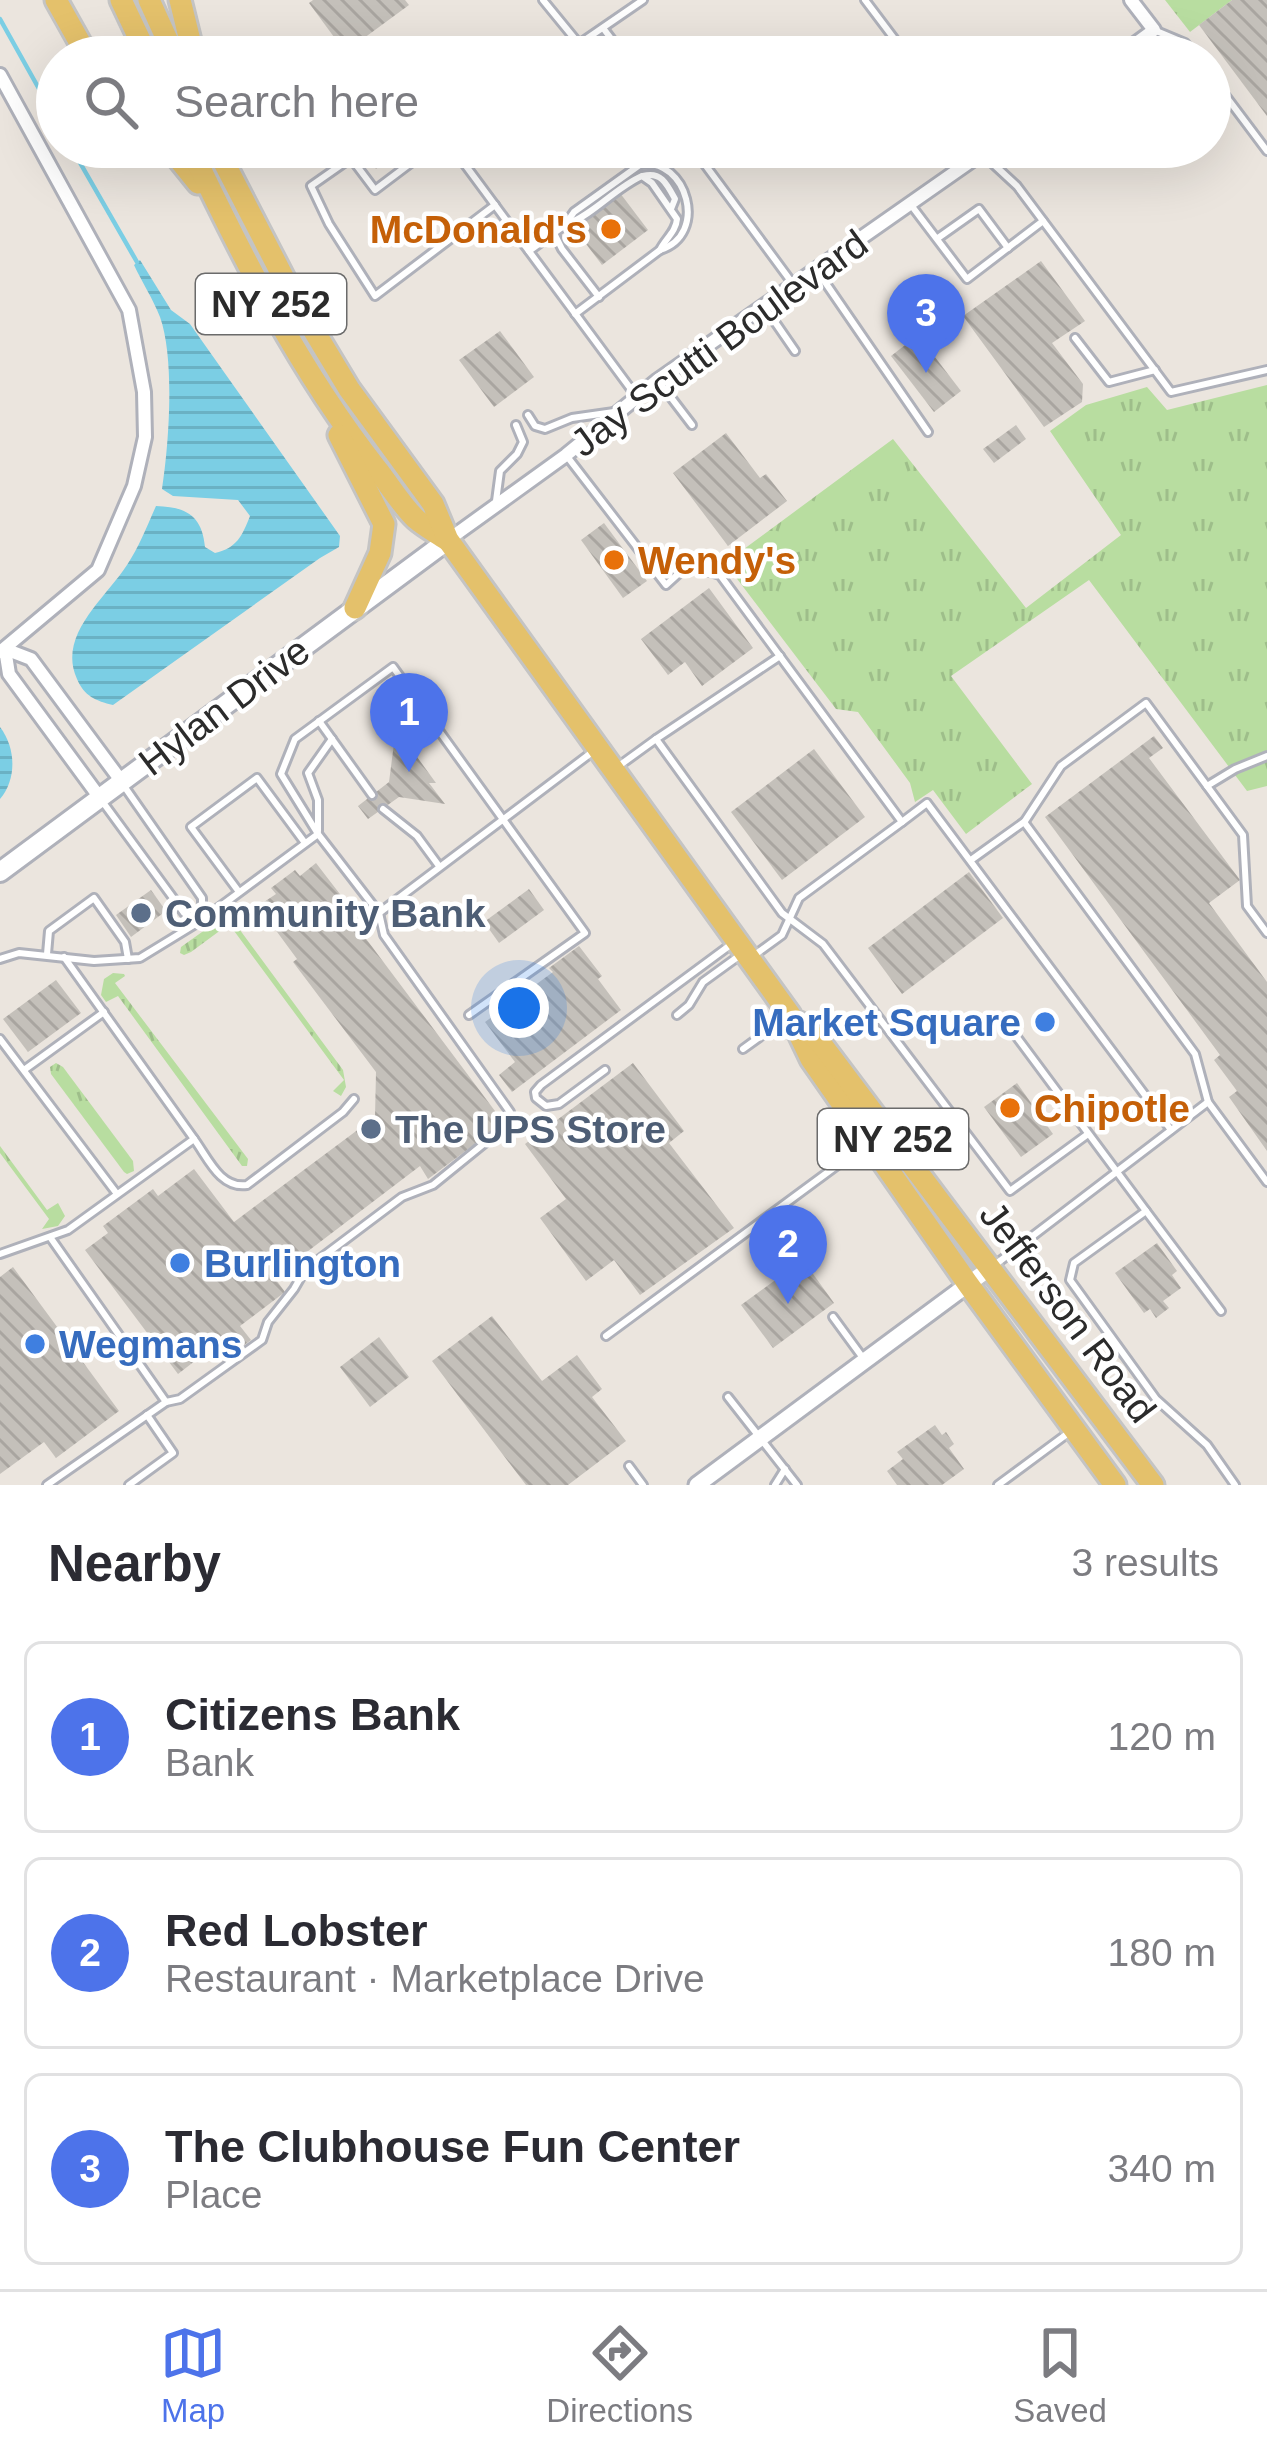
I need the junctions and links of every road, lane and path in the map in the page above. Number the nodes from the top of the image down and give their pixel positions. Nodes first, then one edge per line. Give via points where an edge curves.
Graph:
1 (56, 0) edge
2 (122, 0) edge
3 (149, 0) edge
4 (180, 0) edge
5 (544, 0) edge
6 (643, 0) edge
7 (865, 0) edge
8 (1132, 0) edge
9 (603, 28) junction
10 (1154, 30) junction
11 (76, 36) edge
12 (138, 36) edge
13 (165, 36) edge
14 (189, 36) edge
15 (573, 36) edge
16 (591, 36) edge
17 (609, 36) edge
18 (892, 36) edge
19 (1146, 36) edge
20 (1168, 36) edge
21 (0, 75) edge
22 (14, 98) junction
23 (1231, 103) edge
24 (0, 108) edge
25 (36, 139) edge
26 (1267, 151) edge
27 (52, 168) edge
28 (186, 168) edge
29 (200, 168) edge
30 (227, 168) edge
31 (337, 168) edge
32 (358, 168) edge
33 (404, 168) edge
34 (468, 168) edge
35 (634, 168) edge
36 (663, 168) edge
37 (708, 168) edge
38 (958, 168) edge
39 (1000, 168) edge
40 (910, 203) junction
41 (495, 205) junction
42 (221, 212) junction
43 (1043, 221) junction
44 (565, 225) junction
45 (554, 233) junction
46 (937, 239) junction
47 (1008, 248) junction
48 (660, 250) junction
49 (529, 251) junction
50 (816, 269) junction
51 (794, 285) junction
52 (599, 297) junction
53 (764, 306) junction
54 (575, 314) junction
55 (1075, 338) dead end
56 (795, 350) dead end
57 (1155, 370) junction
58 (1267, 370) edge
59 (658, 380) junction
60 (324, 395) junction
61 (636, 396) junction
62 (618, 411) junction
63 (528, 416) dead end
64 (516, 424) dead end
65 (692, 425) dead end
66 (928, 432) dead end
67 (566, 454) junction
68 (495, 506) junction
69 (448, 540) junction
70 (355, 608) junction
71 (2, 651) edge
72 (780, 656) junction
73 (319, 721) junction
74 (656, 739) junction
75 (332, 740) junction
76 (597, 748) junction
77 (1267, 756) edge
78 (613, 770) junction
79 (122, 782) junction
80 (1207, 786) junction
81 (372, 795) dead end
82 (100, 798) junction
83 (383, 809) dead end
84 (505, 819) junction
85 (902, 822) junction
86 (1024, 822) junction
87 (318, 834) junction
88 (305, 843) junction
89 (970, 860) junction
90 (440, 867) junction
91 (0, 872) edge
92 (239, 892) junction
93 (379, 913) junction
94 (202, 920) junction
95 (790, 920) junction
96 (1267, 933) edge
97 (743, 950) junction
98 (47, 955) junction
99 (64, 957) junction
100 (0, 959) edge
101 (128, 959) junction
102 (104, 1012) junction
103 (469, 1015) dead end
104 (790, 1015) junction
105 (676, 1016) dead end
106 (1016, 1036) dead end
107 (0, 1039) edge
108 (743, 1049) dead end
109 (604, 1070) dead end
110 (24, 1071) junction
111 (354, 1099) dead end
112 (1208, 1102) junction
113 (1171, 1130) junction
114 (1088, 1134) junction
115 (194, 1139) junction
116 (869, 1142) junction
117 (1116, 1172) junction
118 (1267, 1182) edge
119 (117, 1194) junction
120 (1147, 1211) junction
121 (50, 1237) junction
122 (0, 1254) edge
123 (990, 1268) junction
124 (968, 1284) junction
125 (1221, 1311) dead end
126 (833, 1317) dead end
127 (606, 1336) dead end
128 (865, 1360) junction
129 (728, 1397) dead end
130 (166, 1402) junction
131 (147, 1415) junction
132 (1074, 1429) junction
133 (760, 1438) junction
134 (628, 1466) dead end
135 (785, 1469) junction
136 (1013, 1474) junction
137 (47, 1485) edge
138 (128, 1485) edge
139 (643, 1485) edge
140 (698, 1485) edge
141 (775, 1485) edge
142 (797, 1485) edge
143 (998, 1485) edge
144 (1022, 1485) edge
145 (1115, 1485) edge
146 (1153, 1485) edge
147 (1235, 1485) edge

1 - 11 main road
2 - 12 main road
3 - 13 main road
4 - 14 main road
5 - 15 lane
6 - 9 lane
7 - 18 lane
8 - 10 street
9 - 16 lane
9 - 17 lane
10 - 19 street
10 - 20 lane
21 - 22 street
22 - 24 lane
22 - 25 street
23 - 26 lane
27 - 71 street via 129,310 145,437 98,570
28 - 42 main road
29 - 42 main road, Jefferson Road / NY 252
30 - 69 main road, Jefferson Road / NY 252 via 293,296 433,504
31 - 41 lane via 311,186 375,296
32 - 33 lane via 375,190
34 - 41 lane
35 - 44 lane
36 - 48 lane via 688,202 684,235
37 - 51 lane
38 - 40 street, Jay Scutti Boulevard
39 - 43 lane
40 - 46 lane
40 - 50 street, Jay Scutti Boulevard
41 - 49 lane
42 - 60 main road, Jefferson Road / NY 252
43 - 47 lane
43 - 57 lane
44 - 45 lane
44 - 48 lane via 643,176 677,219
45 - 49 lane
45 - 52 lane
46 - 47 lane via 979,209
46 - 47 lane via 967,279
48 - 52 lane
49 - 54 lane
50 - 51 street, Jay Scutti Boulevard
50 - 66 lane
51 - 53 street, Jay Scutti Boulevard
52 - 54 lane
53 - 56 lane
53 - 59 street, Jay Scutti Boulevard
54 - 61 lane
55 - 57 lane via 1109,382
57 - 58 lane via 1171,392
59 - 61 street, Jay Scutti Boulevard
59 - 65 lane
60 - 69 main road, Jefferson Road / NY 252 via 416,519
60 - 70 main road via 384,524
61 - 62 street, Jay Scutti Boulevard
62 - 63 lane via 545,430
62 - 67 street, Jay Scutti Boulevard
64 - 68 lane via 523,442 500,471
67 - 68 street, Jay Scutti Boulevard
67 - 72 lane via 666,585 688,566 720,574
68 - 69 street, Jay Scutti Boulevard
69 - 70 main road, Hylan Drive
69 - 76 main road, Jefferson Road / NY 252
70 - 79 main road, Hylan Drive
71 - 79 street via 31,659
71 - 82 street via 10,674
72 - 74 lane
72 - 85 lane
73 - 75 lane
73 - 84 lane via 393,667
73 - 87 lane via 295,740 281,774
74 - 78 lane
74 - 95 lane
75 - 81 lane
75 - 87 lane via 308,773
76 - 78 main road, Jefferson Road / NY 252
76 - 84 lane
77 - 80 lane
78 - 97 main road, Jefferson Road / NY 252
79 - 82 main road, Hylan Drive
79 - 94 lane via 202,898
80 - 86 lane via 1146,703 1061,766
80 - 96 lane via 1244,835 1247,906
82 - 91 main road, Hylan Drive
82 - 94 lane via 184,913
83 - 90 lane
84 - 90 lane
84 - 103 lane via 585,932
85 - 89 lane via 927,803
85 - 95 lane via 799,898
86 - 89 lane
86 - 112 lane via 1195,1054
87 - 88 lane
87 - 93 lane
88 - 92 lane
88 - 92 lane via 257,778 191,826
89 - 113 lane
90 - 93 lane
92 - 94 lane
93 - 130 lane via 384,935 511,1112 507,1126 305,1270 262,1340
94 - 101 lane
95 - 97 lane via 782,935
95 - 114 lane via 823,944 1010,1191
97 - 104 main road, Jefferson Road / NY 252
97 - 105 lane
97 - 109 lane via 535,1095 553,1106
98 - 99 lane
98 - 100 lane
98 - 101 lane via 49,931 94,898
99 - 101 lane
99 - 102 lane
102 - 110 lane
102 - 115 lane
104 - 108 lane
104 - 116 main road, Jefferson Road / NY 252
104 - 123 main road, Jefferson Road / NY 252 via 819,1041
106 - 114 lane
107 - 110 lane
110 - 119 lane
111 - 115 lane via 247,1185 225,1183
112 - 113 lane
112 - 118 lane
113 - 117 lane
114 - 117 lane
115 - 119 lane
116 - 124 main road, Jefferson Road / NY 252
116 - 127 lane
117 - 120 lane
117 - 123 lane
119 - 121 lane
120 - 125 lane
120 - 147 lane via 1075,1263 1070,1280 1156,1399 1207,1445
121 - 122 lane
121 - 130 lane
123 - 124 street
123 - 146 main road, Jefferson Road / NY 252
124 - 128 street
124 - 132 main road, Jefferson Road / NY 252
126 - 128 lane
128 - 133 street
129 - 133 lane
130 - 131 lane
131 - 137 lane
131 - 138 lane via 173,1454
132 - 136 lane
132 - 145 main road, Jefferson Road / NY 252
133 - 135 lane
133 - 140 street
134 - 139 lane
135 - 141 lane
135 - 142 lane
136 - 143 lane
136 - 144 lane

